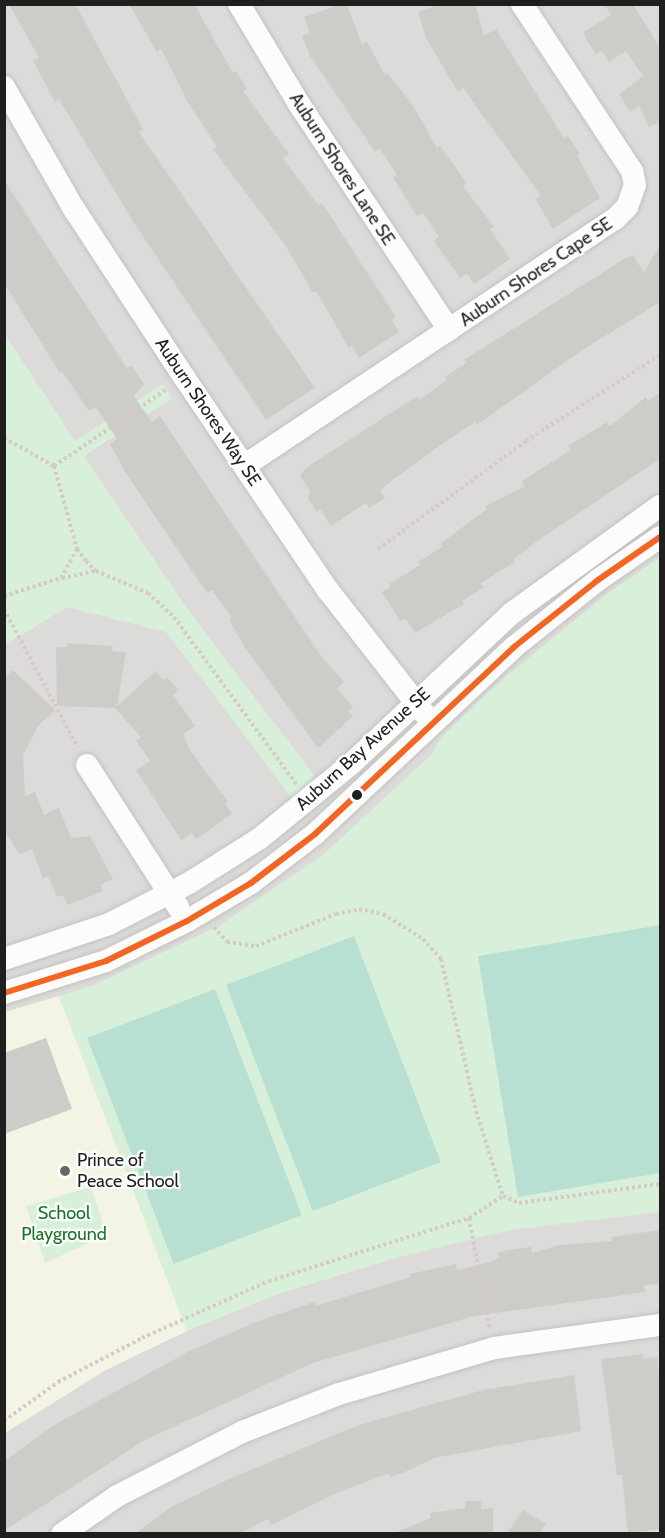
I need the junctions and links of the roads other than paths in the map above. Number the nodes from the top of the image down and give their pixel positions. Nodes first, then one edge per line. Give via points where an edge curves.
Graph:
1 (522, 4) edge
2 (245, 6) edge
3 (4, 87) edge
4 (449, 330) junction
5 (244, 466) junction
6 (660, 506) edge
7 (660, 537) edge
8 (414, 702) junction
9 (432, 723) junction
10 (87, 765) road end
11 (170, 894) junction
12 (187, 921) junction
13 (4, 959) edge
14 (4, 993) edge
15 (660, 1325) edge
16 (62, 1533) edge

1 - 4 street, Auburn Shores Cape SE via 632,171 633,198 615,219
2 - 4 street, Auburn Shores Lane SE via 299,104
3 - 5 street, Auburn Shores Way SE via 74,209
4 - 5 street, Auburn Shores Cape SE
5 - 8 street, Auburn Shores Way SE via 327,589
6 - 8 street, Auburn Bay Avenue SE via 512,614
7 - 9 street, Auburn Bay Avenue SE via 514,647
8 - 9 street, Auburn Shores Way SE
8 - 11 street, Auburn Bay Avenue SE via 351,764 290,815 226,862
9 - 12 street, Auburn Bay Avenue SE via 315,834 251,883
10 - 11 street
11 - 12 street
11 - 13 street, Auburn Bay Avenue SE via 109,924
12 - 14 street, Auburn Bay Avenue SE via 106,961
15 - 16 street via 494,1348 339,1394 242,1432 117,1496

